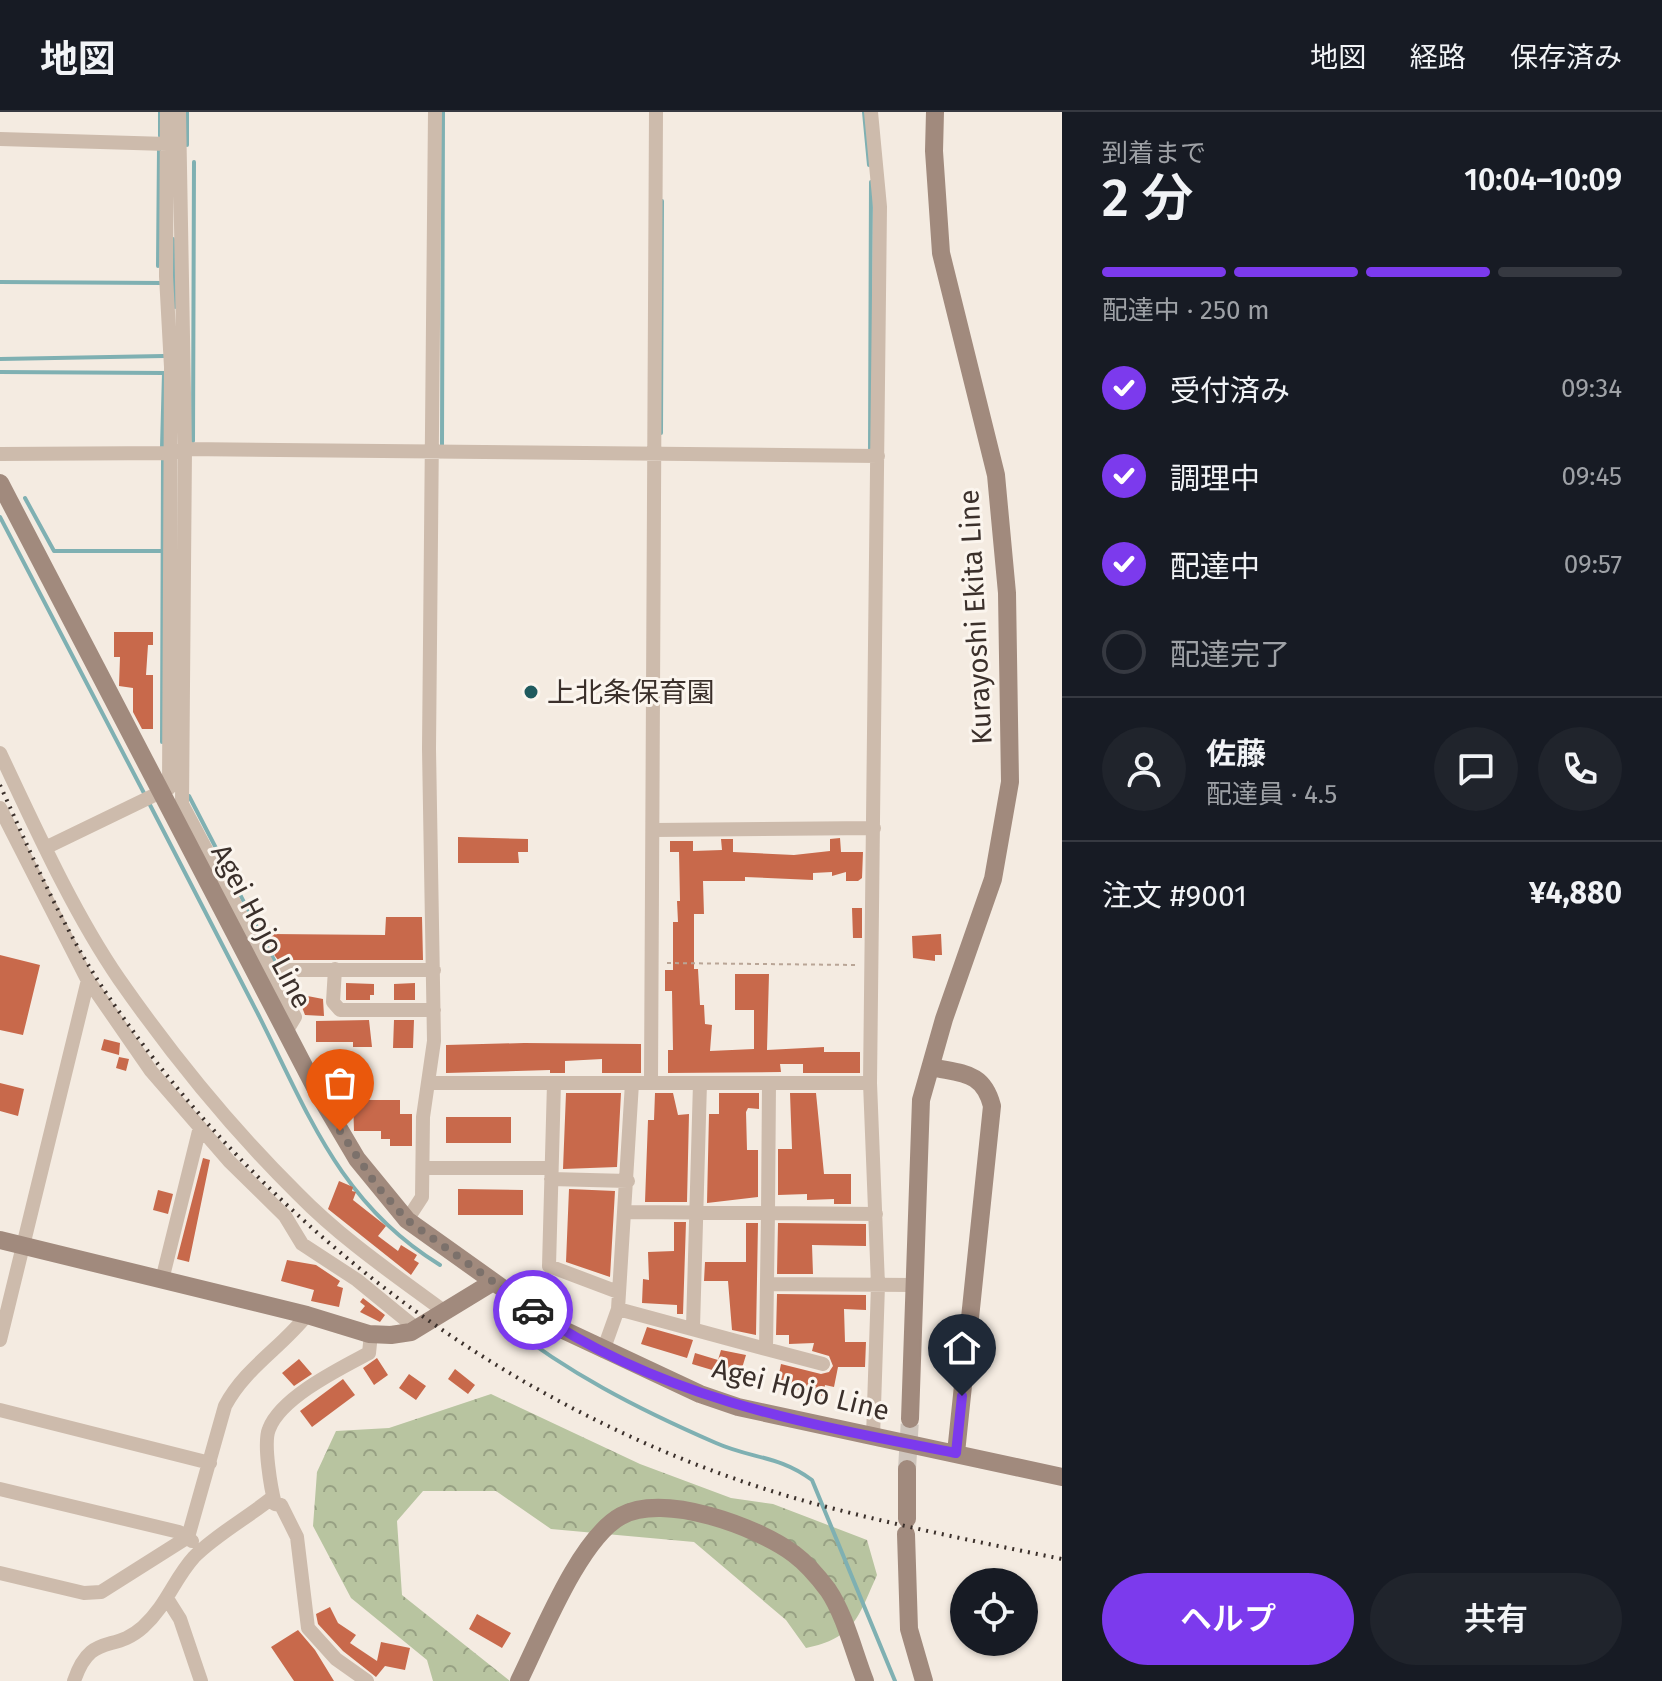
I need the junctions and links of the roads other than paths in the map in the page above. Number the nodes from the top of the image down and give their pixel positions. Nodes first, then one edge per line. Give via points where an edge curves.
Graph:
1 (167, 112) edge
2 (179, 112) edge
3 (435, 112) edge
4 (656, 112) edge
5 (871, 112) edge
6 (935, 112) edge
7 (0, 139) edge
8 (167, 144) junction
9 (177, 451) junction
10 (433, 451) junction
11 (0, 454) edge
12 (655, 454) junction
13 (878, 456) junction
14 (0, 483) edge
15 (0, 753) edge
16 (170, 792) junction
17 (0, 808) edge
18 (874, 828) junction
19 (655, 830) junction
20 (45, 848) junction
21 (335, 969) junction
22 (270, 970) junction
23 (434, 970) junction
24 (88, 980) junction
25 (434, 1010) junction
26 (286, 1032) junction
27 (931, 1067) junction
28 (651, 1081) junction
29 (429, 1083) junction
30 (554, 1083) junction
31 (632, 1083) junction
32 (700, 1083) junction
33 (769, 1083) junction
34 (870, 1083) junction
35 (200, 1127) junction
36 (423, 1168) junction
37 (551, 1174) junction
38 (628, 1181) junction
39 (627, 1212) junction
40 (697, 1213) junction
41 (768, 1213) junction
42 (876, 1214) junction
43 (407, 1220) junction
44 (0, 1240) edge
45 (24, 1246) junction
46 (162, 1280) junction
47 (493, 1282) junction
48 (767, 1284) junction
49 (878, 1285) junction
50 (914, 1285) junction
51 (618, 1292) junction
52 (618, 1309) junction
53 (445, 1312) junction
54 (307, 1315) junction
55 (693, 1327) junction
56 (417, 1329) junction
57 (371, 1334) junction
58 (0, 1340) edge
59 (766, 1349) junction
60 (603, 1351) junction
61 (823, 1364) dead end
62 (0, 1410) edge
63 (910, 1419) tunnel mouth
64 (873, 1437) junction
65 (964, 1455) junction
66 (210, 1463) junction
67 (907, 1469) tunnel mouth
68 (1062, 1477) edge
69 (0, 1489) edge
70 (273, 1497) junction
71 (188, 1537) junction
72 (202, 1551) junction
73 (0, 1573) edge
74 (168, 1600) junction
75 (74, 1681) edge
76 (201, 1681) edge
77 (367, 1681) edge
78 (519, 1681) edge
79 (865, 1681) edge
80 (924, 1681) edge

1 - 8 street
2 - 9 street
3 - 10 street
4 - 12 street
5 - 13 street via 880,207
6 - 27 main road, Kurayoshi Ekita Line via 941,253 996,475 1007,593 1010,782 993,879
7 - 8 street
8 - 9 street
9 - 10 street
9 - 11 street
9 - 16 street
10 - 12 street
10 - 23 street via 429,749
12 - 13 street
12 - 19 street
13 - 18 street
14 - 16 main road, Agei Hojo Line
15 - 20 street
16 - 20 street
16 - 22 street via 182,804
16 - 26 main road, Agei Hojo Line
17 - 24 street
18 - 19 street
18 - 34 street
19 - 28 street
20 - 53 street via 118,977 204,1092 298,1195
21 - 22 street
21 - 23 street
21 - 25 street via 333,1002 340,1010
22 - 26 street via 295,1017
23 - 25 street
24 - 35 street via 151,1071
24 - 45 street
25 - 29 street
26 - 43 main road, Agei Hojo Line via 351,1150
27 - 50 main road, Kurayoshi Ekita Line via 921,1100
27 - 65 main road via 976,1077 992,1106
28 - 31 street
28 - 32 street
29 - 30 street
29 - 36 street
30 - 31 street
30 - 37 street
31 - 38 street
32 - 33 street
32 - 40 street
33 - 34 street
33 - 41 street
34 - 42 street
35 - 46 street
35 - 56 street via 285,1216 302,1244
36 - 37 street
36 - 43 street via 422,1197
37 - 38 street
37 - 51 street via 549,1266
38 - 39 street
39 - 40 street
39 - 51 street
40 - 41 street
40 - 55 street
41 - 42 street
41 - 48 street
42 - 49 street
43 - 47 main road, Agei Hojo Line
44 - 45 main road
45 - 46 main road
45 - 58 street
46 - 54 main road
47 - 53 main road
47 - 60 main road, Agei Hojo Line via 557,1327
48 - 49 street
48 - 59 street
49 - 50 street
49 - 64 street
50 - 63 main road, Kurayoshi Ekita Line
51 - 52 street
52 - 55 street
52 - 60 street
53 - 56 main road
54 - 57 main road
54 - 66 street via 233,1391
55 - 59 street
56 - 57 main road
57 - 70 street via 369,1353 312,1386 269,1429
59 - 61 street
60 - 64 main road, Agei Hojo Line via 738,1407
62 - 66 street
64 - 65 main road, Agei Hojo Line
65 - 68 main road, Agei Hojo Line
66 - 71 street
67 - 80 main road via 909,1629
69 - 71 street
70 - 72 street
70 - 77 street via 297,1537 308,1628 328,1652
71 - 72 street
71 - 73 street via 101,1592 84,1593
72 - 74 street
74 - 75 street via 141,1629 96,1647 83,1658
74 - 76 street
78 - 79 main road via 594,1538 622,1515 651,1508 713,1517 795,1555 829,1593

